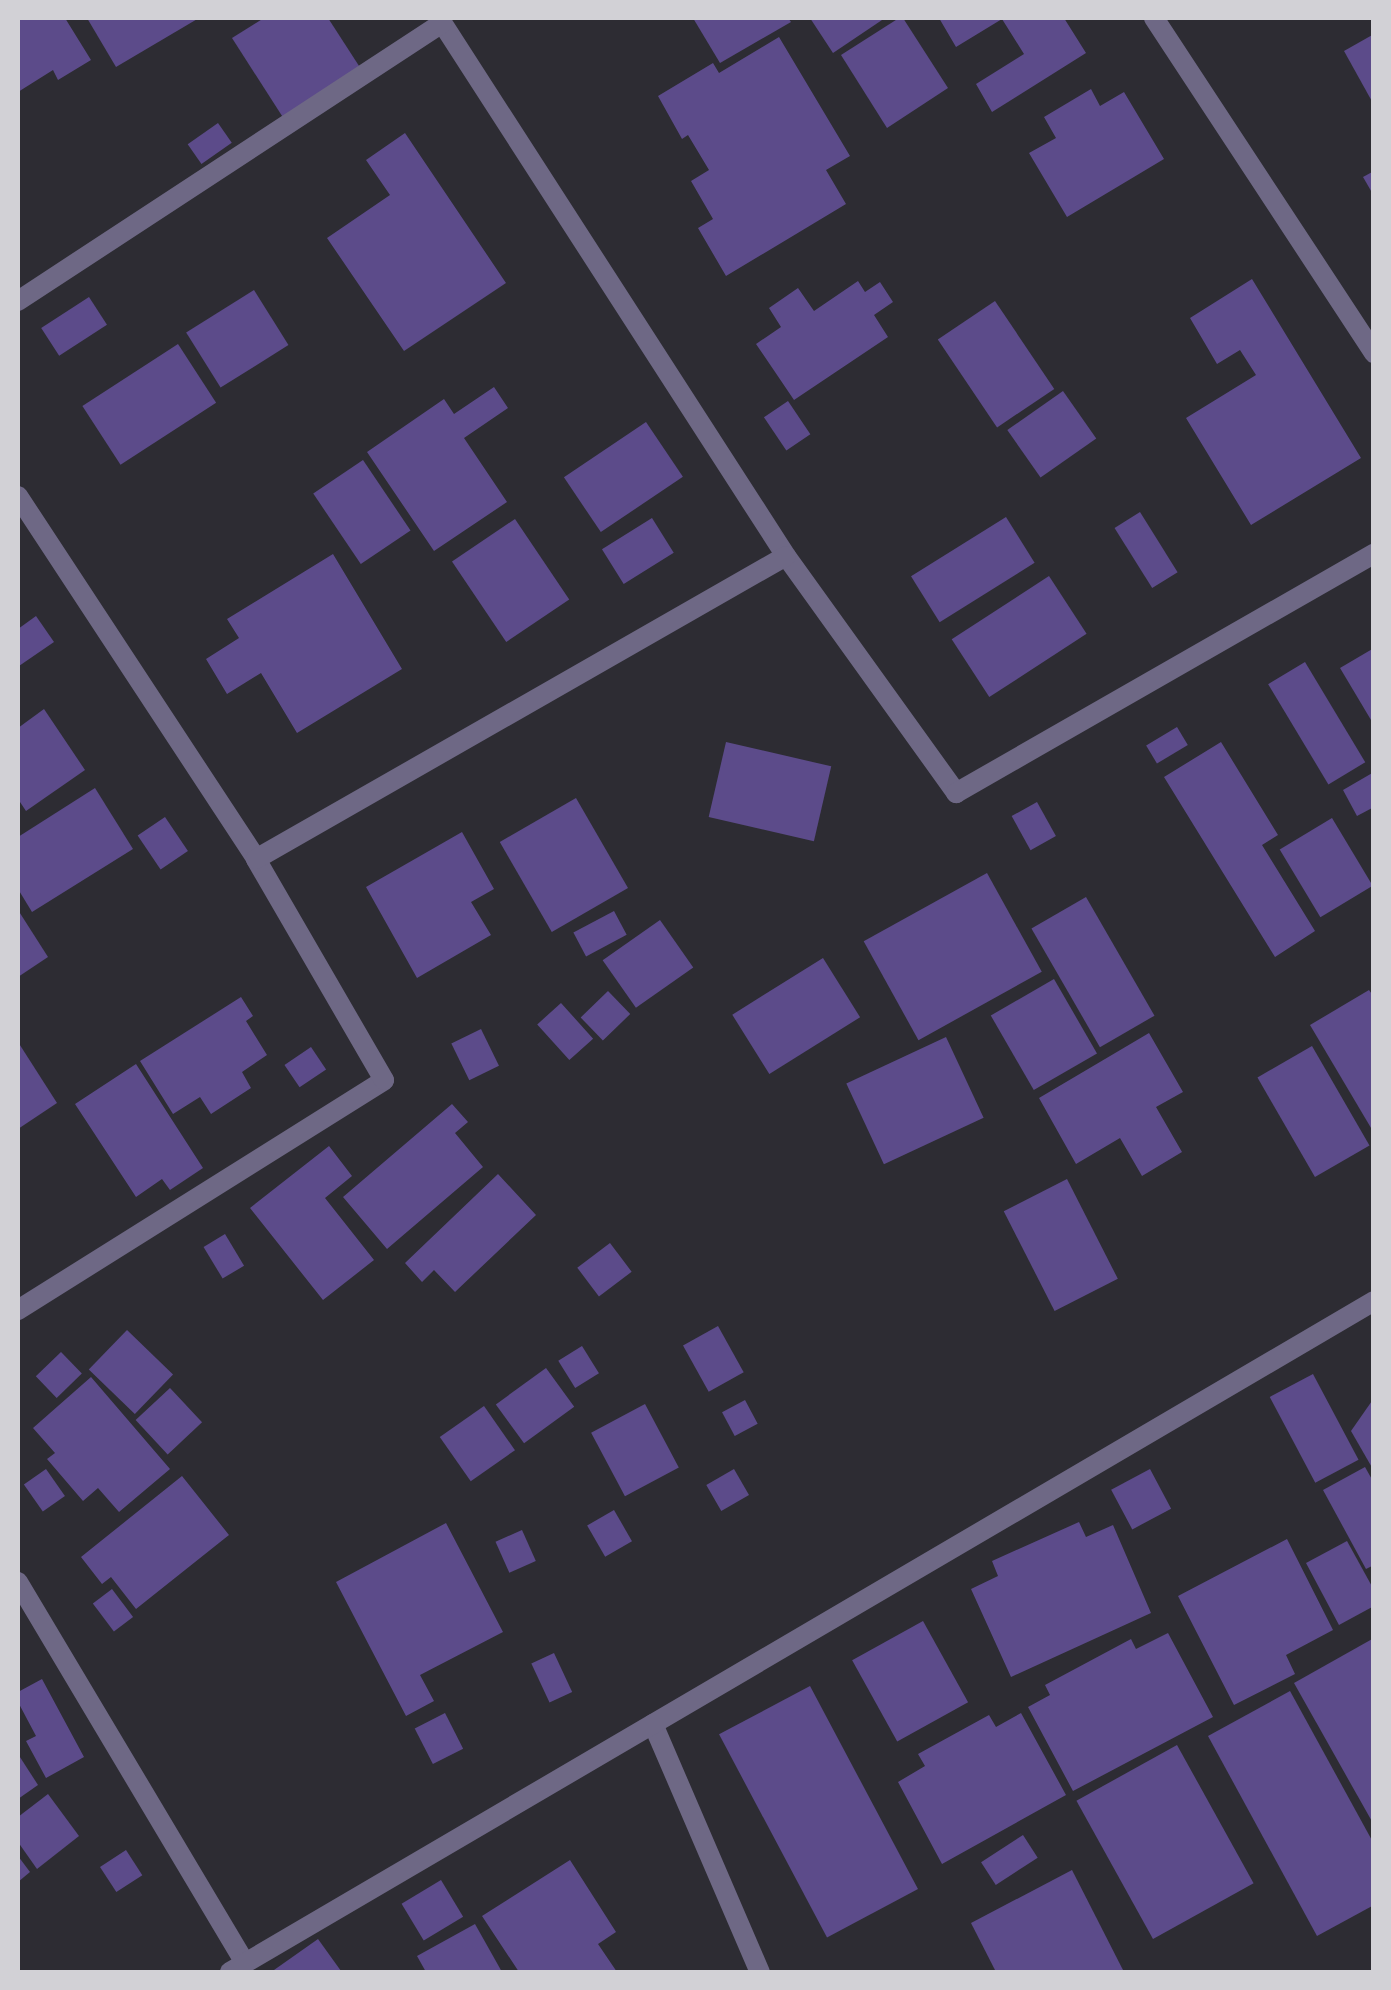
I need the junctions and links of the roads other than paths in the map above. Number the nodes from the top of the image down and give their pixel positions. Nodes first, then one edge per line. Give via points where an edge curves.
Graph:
1 (1154, 18) edge
2 (441, 20) edge
3 (18, 300) edge
4 (1374, 352) edge
5 (18, 496) edge
6 (1374, 554) edge
7 (786, 556) junction
8 (256, 860) junction
9 (1374, 1301) edge
10 (18, 1310) edge
11 (18, 1582) edge
12 (653, 1724) junction
13 (238, 1968) edge
14 (760, 1972) edge

1 - 4 street
2 - 3 street
2 - 7 street
5 - 8 street
6 - 7 street via 956,793
7 - 8 street
8 - 10 street via 384,1080
9 - 12 street
11 - 13 street
12 - 13 street
12 - 14 street

